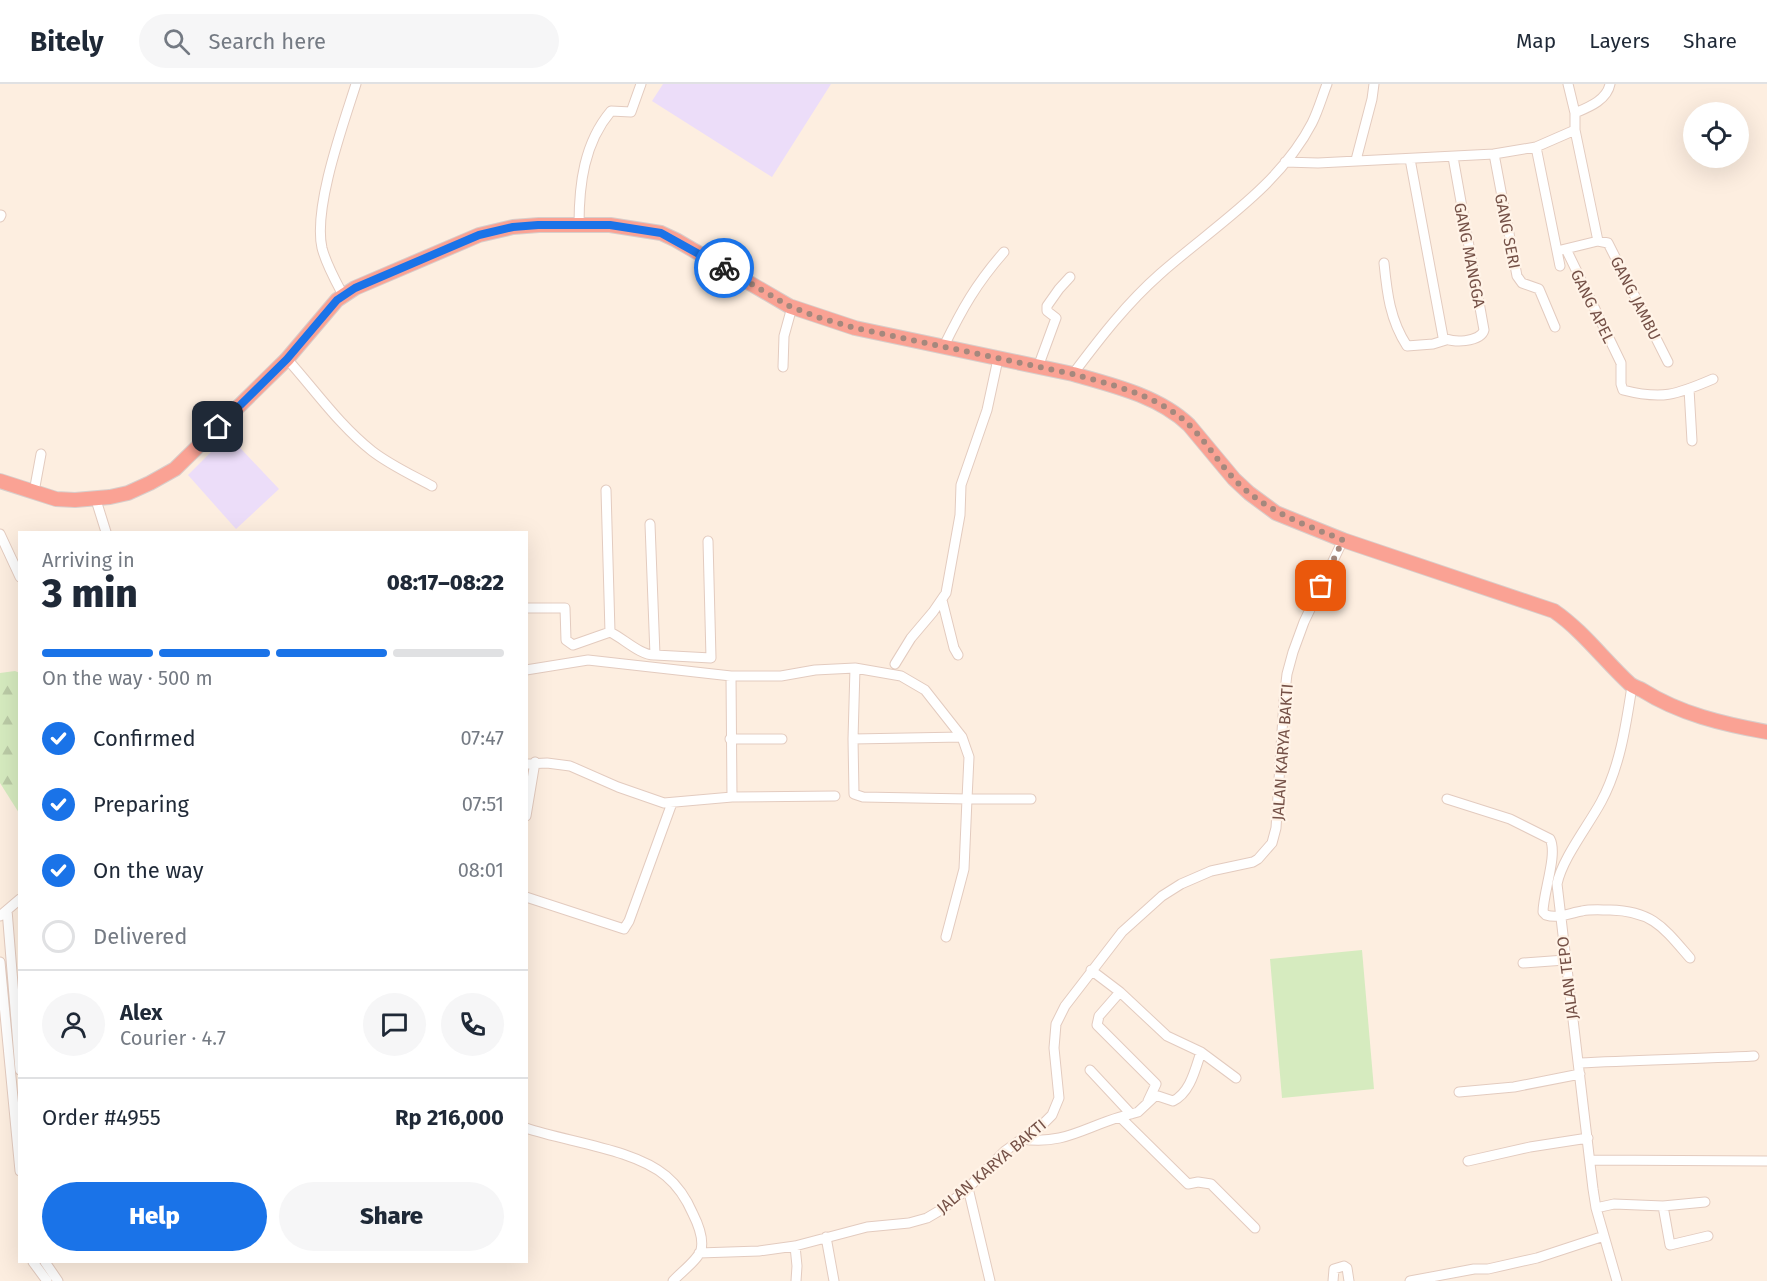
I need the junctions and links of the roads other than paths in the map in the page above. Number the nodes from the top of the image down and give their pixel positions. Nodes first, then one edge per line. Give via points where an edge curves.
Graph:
1 (356, 84) edge
2 (641, 84) edge
3 (1327, 84) edge
4 (1374, 84) edge
5 (1569, 84) edge
6 (1610, 84) edge
7 (1575, 113) junction
8 (1575, 130) junction
9 (1536, 147) junction
10 (1494, 154) junction
11 (1453, 157) junction
12 (1410, 159) junction
13 (1356, 160) junction
14 (1285, 162) junction
15 (579, 225) junction
16 (1598, 241) junction
17 (1561, 250) junction
18 (1004, 252) dead end
19 (1384, 263) dead end
20 (1560, 266) dead end
21 (1070, 277) dead end
22 (342, 295) junction
23 (792, 307) junction
24 (1555, 327) dead end
25 (1446, 340) junction
26 (944, 346) junction
27 (287, 359) junction
28 (998, 359) junction
29 (1668, 362) dead end
30 (783, 367) dead end
31 (1038, 367) junction
32 (1073, 374) junction
33 (1713, 379) dead end
34 (1689, 389) junction
35 (1692, 441) dead end
36 (41, 454) dead end
37 (0, 481) edge
38 (432, 486) dead end
39 (606, 490) dead end
40 (34, 492) junction
41 (96, 500) junction
42 (650, 524) dead end
43 (106, 531) edge
44 (0, 534) edge
45 (1343, 540) junction
46 (708, 541) dead end
47 (18, 574) edge
48 (942, 600) junction
49 (528, 608) edge
50 (610, 632) junction
51 (655, 655) junction
52 (958, 655) dead end
53 (894, 664) dead end
54 (855, 668) junction
55 (528, 670) edge
56 (731, 676) junction
57 (1632, 686) junction
58 (1767, 732) edge
59 (962, 737) junction
60 (730, 739) junction
61 (782, 739) dead end
62 (853, 739) junction
63 (531, 763) edge
64 (528, 795) edge
65 (835, 796) dead end
66 (732, 797) junction
67 (967, 799) junction
68 (1031, 799) dead end
69 (1448, 799) dead end
70 (672, 803) junction
71 (528, 898) edge
72 (18, 901) edge
73 (3, 913) edge
74 (1560, 916) junction
75 (946, 937) dead end
76 (1690, 958) dead end
77 (1565, 960) junction
78 (0, 962) edge
79 (1523, 963) dead end
80 (1091, 970) junction
81 (1120, 992) junction
82 (18, 1052) edge
83 (1200, 1052) junction
84 (1754, 1056) dead end
85 (1579, 1063) junction
86 (1090, 1070) dead end
87 (1580, 1074) junction
88 (1236, 1078) dead end
89 (1459, 1092) dead end
90 (1148, 1101) junction
91 (1131, 1114) junction
92 (1120, 1117) junction
93 (528, 1129) edge
94 (1588, 1138) junction
95 (1022, 1139) junction
96 (18, 1150) edge
97 (1590, 1160) junction
98 (1468, 1161) dead end
99 (1767, 1161) edge
100 (968, 1188) junction
101 (1705, 1202) dead end
102 (1663, 1206) junction
103 (1596, 1208) junction
104 (1255, 1228) dead end
105 (1604, 1236) junction
106 (1708, 1236) dead end
107 (826, 1237) junction
108 (795, 1246) junction
109 (699, 1253) junction
110 (34, 1263) edge
111 (46, 1263) edge
112 (47, 1281) edge
113 (58, 1281) edge
114 (673, 1281) edge
115 (796, 1281) edge
116 (834, 1281) edge
117 (990, 1281) edge
118 (1333, 1281) edge
119 (1349, 1281) edge
120 (1410, 1281) edge
121 (1617, 1281) edge

1 - 22 street via 324,194 321,220 322,245
2 - 15 street via 631,112 611,111 597,130 584,168
3 - 14 street via 1312,122
4 - 13 street
5 - 7 street
6 - 7 street via 1598,102
7 - 8 street
8 - 9 street
8 - 16 street
9 - 10 street
9 - 17 street
10 - 11 street
10 - 24 street, GANG SERI via 1517,276 1522,283 1539,289
11 - 12 street
11 - 25 street, GANG MANGGA via 1484,330 1479,338
12 - 13 street
12 - 25 street
13 - 14 street
14 - 32 street via 1252,198 1122,310
15 - 22 highway via 513,227 479,235
15 - 23 highway via 610,225 661,233
16 - 17 street
16 - 29 street, GANG JAMBU via 1608,243
17 - 20 street
17 - 34 street, GANG APEL via 1621,363 1623,390 1654,396
18 - 26 street via 967,300
19 - 25 street via 1388,304 1397,332 1407,346
21 - 31 street via 1047,306 1056,318
22 - 27 highway
23 - 26 highway via 855,328
23 - 30 street via 784,336
26 - 28 highway
27 - 38 street via 364,445
27 - 41 highway via 175,469 128,493
28 - 31 highway
28 - 48 street via 987,410 961,485 960,515
31 - 32 highway
32 - 45 highway via 1108,384 1171,411 1189,425 1234,479 1263,504
33 - 34 street
34 - 35 street
36 - 40 street
37 - 40 highway
39 - 50 street
40 - 41 highway via 56,499
41 - 43 street
42 - 51 street
44 - 47 street
45 - 57 highway via 1554,611 1580,631
45 - 80 street, JALAN KARYA BAKTI via 1305,622 1287,674 1272,843 1253,862 1199,875 1162,896 1131,921
46 - 51 street via 711,658
48 - 52 street
48 - 53 street
49 - 50 street via 565,608 566,640 573,645
50 - 51 street via 650,656
54 - 56 street via 781,676
54 - 59 street via 891,674 916,684 937,703
54 - 62 street
55 - 56 street via 588,660
56 - 60 street
57 - 58 highway via 1681,711
57 - 74 street, JALAN TEPO via 1613,774 1559,877
59 - 62 street
59 - 67 street via 969,757
60 - 61 street
60 - 66 street
62 - 67 street via 856,796
63 - 64 street
63 - 70 street via 570,766 637,794
65 - 66 street
66 - 70 street
67 - 68 street
67 - 75 street via 964,869
69 - 74 street via 1510,819 1550,839 1553,851 1543,912
70 - 71 street via 624,929
72 - 73 street
73 - 82 street
74 - 76 street via 1592,910 1636,912 1657,922
74 - 77 street, JALAN TEPO
77 - 79 street
77 - 85 street, JALAN TEPO
78 - 96 street
80 - 81 street
80 - 95 street, JALAN KARYA BAKTI via 1056,1024 1059,1103 1049,1119
81 - 83 street via 1167,1036
81 - 90 street via 1099,1016 1097,1024 1156,1084
83 - 88 street
83 - 90 street via 1189,1084 1177,1100 1158,1096
84 - 85 street
85 - 87 street, JALAN TEPO
86 - 91 street
87 - 89 street
87 - 94 street, JALAN TEPO
90 - 91 street
91 - 92 street
92 - 95 street via 1058,1139
92 - 104 street via 1188,1184 1211,1184
93 - 109 street via 636,1160 664,1175 693,1214 701,1237
94 - 97 street, JALAN TEPO
94 - 98 street
95 - 100 street, JALAN KARYA BAKTI
97 - 99 street
97 - 103 street, JALAN TEPO
100 - 107 street, JALAN KARYA BAKTI via 927,1218
100 - 117 street
101 - 102 street
102 - 103 street via 1614,1204
102 - 106 street via 1670,1245
103 - 105 street, JALAN TEPO
105 - 120 street via 1537,1258
105 - 121 street, JALAN TEPO
107 - 108 street, JALAN KARYA BAKTI
107 - 116 street
108 - 109 street, JALAN KARYA BAKTI
108 - 115 street
109 - 114 street
110 - 112 street
111 - 113 street
118 - 119 street via 1334,1269 1344,1266

